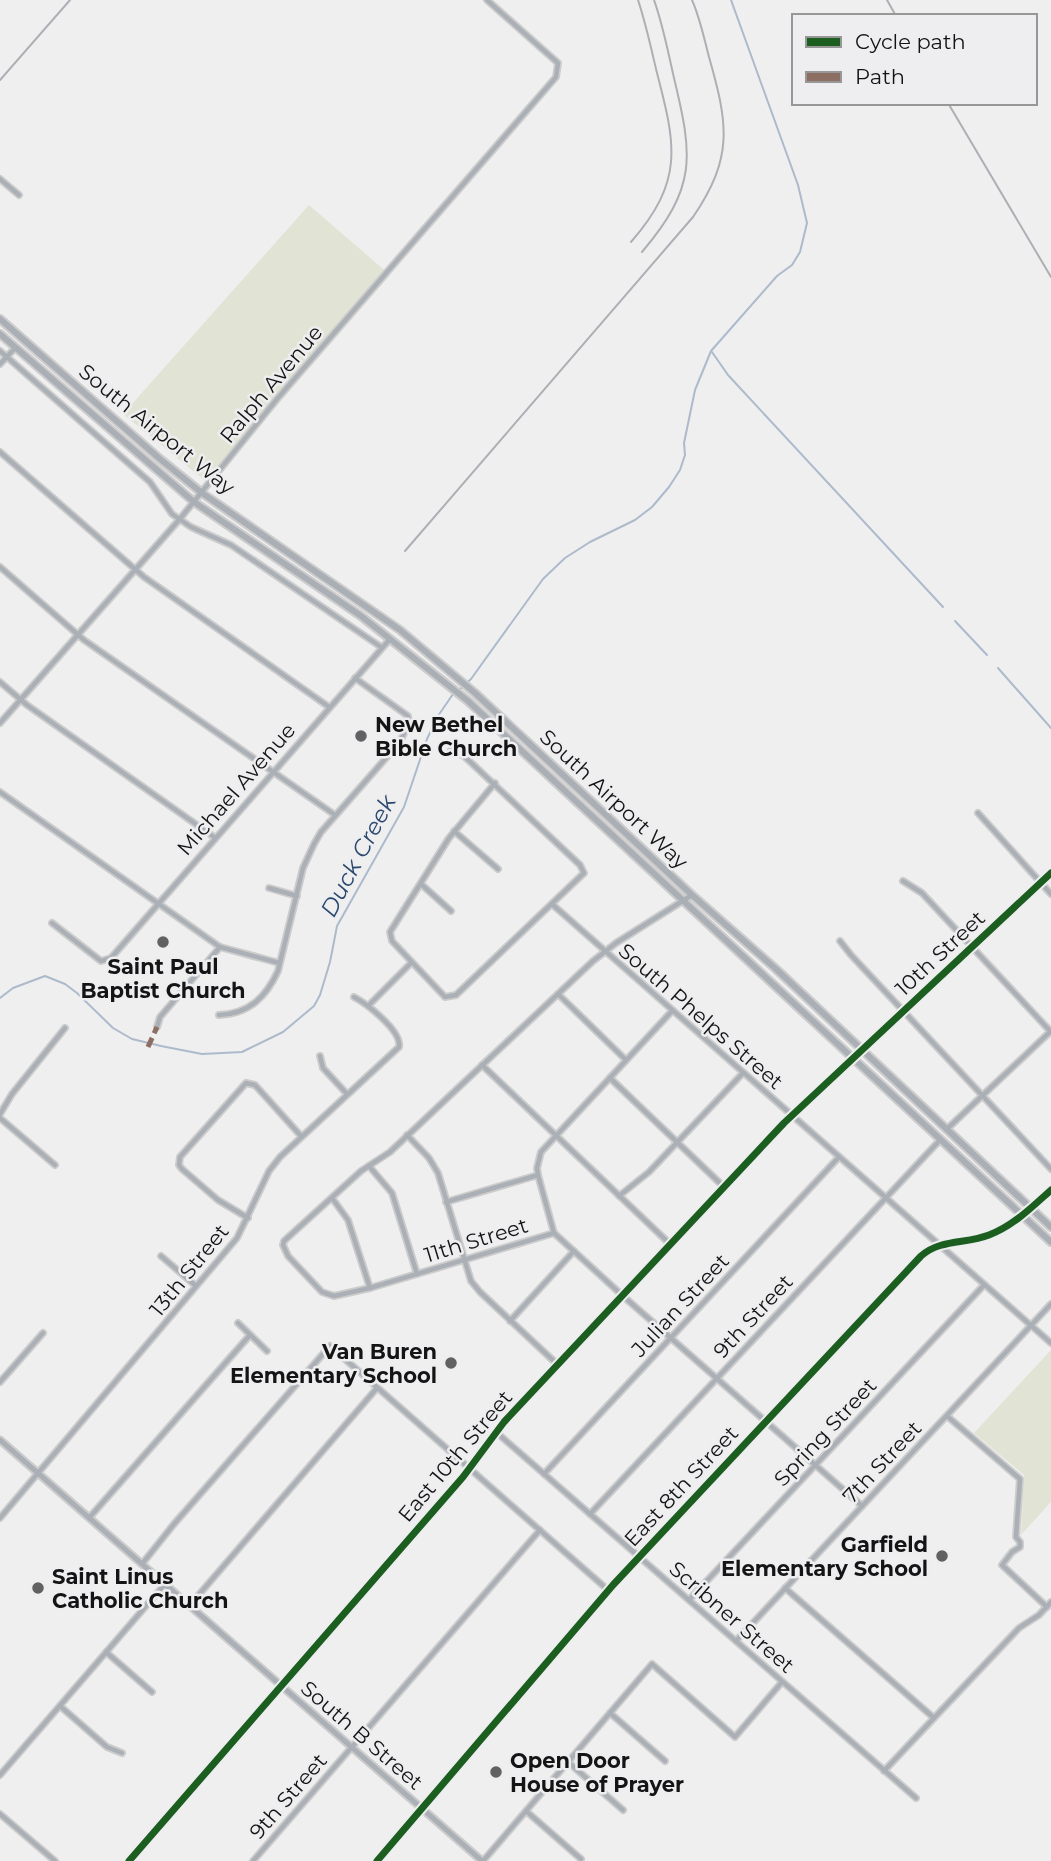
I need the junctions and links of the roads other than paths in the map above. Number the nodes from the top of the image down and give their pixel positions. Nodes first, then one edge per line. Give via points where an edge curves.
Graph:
1 (487, 0) edge
2 (0, 179) edge
3 (19, 195) dead end
4 (0, 319) edge
5 (0, 334) edge
6 (16, 347) junction
7 (0, 351) edge
8 (6, 357) junction
9 (0, 364) edge
10 (0, 452) edge
11 (202, 492) junction
12 (194, 502) junction
13 (179, 520) junction
14 (0, 568) edge
15 (135, 570) junction
16 (78, 635) junction
17 (390, 639) junction
18 (381, 647) junction
19 (355, 678) junction
20 (0, 681) edge
21 (21, 700) junction
22 (329, 707) junction
23 (0, 723) edge
24 (450, 750) dead end
25 (271, 773) junction
26 (495, 783) junction
27 (0, 792) edge
28 (978, 813) dead end
29 (335, 815) junction
30 (454, 831) junction
31 (214, 837) junction
32 (498, 869) dead end
33 (1051, 873) edge
34 (903, 881) dead end
35 (1041, 883) junction
36 (421, 884) junction
37 (269, 888) dead end
38 (1051, 894) edge
39 (297, 895) junction
40 (692, 895) junction
41 (684, 901) junction
42 (157, 902) junction
43 (553, 905) junction
44 (451, 911) dead end
45 (52, 923) dead end
46 (840, 941) dead end
47 (220, 947) junction
48 (972, 947) junction
49 (604, 952) junction
50 (279, 963) junction
51 (411, 963) junction
52 (558, 994) junction
53 (354, 997) dead end
54 (369, 1005) junction
55 (672, 1011) junction
56 (903, 1012) junction
57 (219, 1015) dead end
58 (156, 1027) dead end
59 (65, 1028) dead end
60 (1051, 1031) edge
61 (863, 1050) junction
62 (320, 1056) dead end
63 (854, 1059) junction
64 (626, 1060) junction
65 (482, 1065) junction
66 (743, 1073) junction
67 (610, 1078) junction
68 (347, 1094) junction
69 (982, 1096) junction
70 (0, 1116) edge
71 (792, 1116) junction
72 (947, 1129) junction
73 (407, 1135) junction
74 (301, 1136) junction
75 (555, 1136) junction
76 (940, 1140) junction
77 (677, 1143) junction
78 (839, 1157) junction
79 (55, 1165) dead end
80 (369, 1166) junction
81 (1051, 1170) edge
82 (538, 1175) junction
83 (724, 1187) junction
84 (1051, 1190) edge
85 (619, 1196) junction
86 (332, 1198) junction
87 (886, 1198) junction
88 (446, 1202) junction
89 (1031, 1208) junction
90 (1023, 1214) junction
91 (248, 1218) junction
92 (1051, 1227) edge
93 (554, 1233) junction
94 (1051, 1242) edge
95 (671, 1244) junction
96 (939, 1244) junction
97 (574, 1251) junction
98 (161, 1256) dead end
99 (464, 1260) junction
100 (417, 1274) junction
101 (984, 1284) junction
102 (196, 1286) junction
103 (370, 1289) junction
104 (623, 1296) junction
105 (1051, 1304) edge
106 (510, 1321) junction
107 (238, 1323) dead end
108 (1031, 1326) junction
109 (43, 1333) dead end
110 (250, 1335) junction
111 (670, 1338) junction
112 (1051, 1343) edge
113 (267, 1351) dead end
114 (558, 1365) junction
115 (717, 1378) junction
116 (0, 1382) edge
117 (377, 1388) junction
118 (947, 1416) junction
119 (766, 1421) junction
120 (496, 1432) junction
121 (0, 1440) edge
122 (816, 1465) junction
123 (468, 1469) junction
124 (38, 1472) junction
125 (544, 1474) junction
126 (862, 1506) junction
127 (590, 1514) junction
128 (0, 1518) edge
129 (89, 1518) junction
130 (540, 1530) junction
131 (639, 1557) junction
132 (142, 1564) junction
133 (165, 1584) junction
134 (785, 1588) junction
135 (608, 1590) junction
136 (689, 1600) junction
137 (1049, 1604) edge
138 (190, 1605) junction
139 (736, 1641) junction
140 (106, 1652) junction
141 (782, 1682) junction
142 (282, 1686) junction
143 (152, 1692) dead end
144 (60, 1706) junction
145 (610, 1713) junction
146 (934, 1718) junction
147 (352, 1747) junction
148 (122, 1753) dead end
149 (666, 1761) dead end
150 (568, 1762) junction
151 (884, 1771) junction
152 (0, 1775) edge
153 (916, 1798) dead end
154 (423, 1809) junction
155 (623, 1810) dead end
156 (526, 1811) junction
157 (0, 1814) edge
158 (581, 1859) dead end
159 (55, 1861) edge
160 (129, 1861) edge
161 (253, 1861) edge
162 (377, 1861) edge
163 (483, 1861) edge

1 - 11 street, Ralph Avenue via 558,63 558,74 276,399
2 - 3 street
4 - 11 main road, South Airport Way
5 - 6 main road, South Airport Way
6 - 8 street
6 - 12 main road, South Airport Way
7 - 8 street
8 - 9 street
8 - 13 street via 150,482
10 - 15 street
11 - 12 street, Ralph Avenue
11 - 40 main road, South Airport Way via 400,630 472,690
12 - 13 street, Ralph Avenue
12 - 17 main road, South Airport Way
13 - 15 street, Ralph Avenue
13 - 18 street via 231,545
14 - 16 street
15 - 16 street, Ralph Avenue
15 - 22 street
16 - 21 street, Ralph Avenue
16 - 25 street
17 - 18 street, Michael Avenue
17 - 41 main road, South Airport Way via 465,699
18 - 19 street, Michael Avenue
19 - 22 street, Michael Avenue
19 - 29 street via 408,716 409,722 400,742
20 - 21 street
21 - 23 street, Ralph Avenue
21 - 31 street
22 - 25 street, Michael Avenue
24 - 26 street
25 - 29 street
25 - 31 street, Michael Avenue
26 - 30 street
26 - 43 street via 584,873
27 - 42 street
28 - 35 street
29 - 39 street via 308,856
30 - 32 street
30 - 36 street
31 - 42 street, Michael Avenue
33 - 35 street, 10th Street
34 - 48 street via 922,893
35 - 38 street
35 - 48 street, 10th Street
36 - 44 street
36 - 51 street via 389,935
37 - 39 street
39 - 50 street
40 - 41 street
40 - 61 main road, South Airport Way
41 - 49 street
41 - 63 main road, South Airport Way
42 - 45 street, Michael Avenue via 106,960 101,961
42 - 47 street
43 - 49 street, South Phelps Street
43 - 51 street via 449,998
46 - 56 street
47 - 50 street
47 - 58 street
48 - 56 street, 10th Street
48 - 60 street
49 - 52 street
49 - 55 street, South Phelps Street
50 - 57 street via 272,984 253,1006
51 - 54 street
52 - 64 street
52 - 65 street
53 - 54 street
54 - 68 street, 13th Street via 400,1043
55 - 64 street
55 - 66 street, South Phelps Street
56 - 61 street, 10th Street
56 - 69 street
59 - 70 street
60 - 69 street
61 - 63 street, 10th Street
61 - 72 main road, South Airport Way
62 - 68 street via 323,1068
63 - 71 street, East 10th Street
63 - 76 main road, South Airport Way
64 - 67 street
65 - 73 street
65 - 75 street
66 - 71 street, South Phelps Street
66 - 77 street
67 - 75 street
67 - 77 street
68 - 74 street, 13th Street
69 - 72 street
69 - 81 street
70 - 79 street
71 - 78 street, South Phelps Street
71 - 83 street, East 10th Street
72 - 89 main road, South Airport Way
73 - 80 street
73 - 88 street via 435,1166
74 - 91 street, 13th Street via 269,1171
74 - 91 street via 255,1085 246,1083 180,1157 179,1166 218,1200
75 - 82 street via 539,1157
75 - 85 street
76 - 87 street, 9th Street
76 - 90 main road, South Airport Way
77 - 83 street
77 - 85 street
78 - 87 street, South Phelps Street
78 - 111 street, Julian Street
80 - 86 street
80 - 100 street via 392,1193
82 - 88 street
82 - 93 street, 11th Street
83 - 95 street, East 10th Street
84 - 89 street, East 8th Street
85 - 95 street
86 - 103 street via 348,1220
86 - 103 street, 11th Street via 283,1245 326,1294 341,1296
87 - 96 street, South Phelps Street
87 - 115 street, 9th Street
88 - 99 street
89 - 90 street, East 8th Street
89 - 92 main road, South Airport Way
90 - 94 main road, South Airport Way
90 - 96 street, East 8th Street via 988,1236
91 - 102 street, 13th Street
93 - 97 street
93 - 99 street, 11th Street
95 - 104 street, East 10th Street
96 - 101 street, South Phelps Street
96 - 119 street, East 8th Street via 921,1256
97 - 104 street
97 - 106 street
98 - 102 street
99 - 100 street, 11th Street
99 - 106 street via 477,1289
100 - 103 street, 11th Street
101 - 108 street, South Phelps Street
101 - 122 street, Spring Street
102 - 124 street, 13th Street
104 - 111 street
104 - 114 street, East 10th Street
105 - 108 street, 7th Street
106 - 114 street
107 - 110 street
108 - 112 street, South Phelps Street
108 - 118 street, 7th Street
109 - 116 street
110 - 113 street
110 - 129 street
111 - 115 street
111 - 125 street, Julian Street
114 - 120 street, East 10th Street
115 - 119 street
115 - 127 street, 9th Street
117 - 123 street
117 - 132 street via 330,1346
117 - 138 street
118 - 126 street, 7th Street
118 - 137 street via 1020,1479 1016,1537 1020,1547 1002,1565
119 - 122 street
119 - 131 street, East 8th Street
120 - 123 street, East 10th Street
120 - 125 street, Scribner Street
121 - 124 street, South B Street
122 - 126 street
122 - 136 street, Spring Street
123 - 130 street
123 - 142 street, East 10th Street
124 - 128 street, 13th Street
124 - 129 street, South B Street
125 - 127 street, Scribner Street
126 - 134 street, 7th Street
127 - 131 street, Scribner Street
129 - 132 street, South B Street
130 - 135 street
130 - 147 street, 9th Street
131 - 135 street, East 8th Street
131 - 136 street, Scribner Street
132 - 133 street, South B Street
133 - 138 street, South B Street
133 - 140 street
134 - 139 street, 7th Street
134 - 146 street
135 - 154 street, East 8th Street
136 - 139 street, Scribner Street
137 - 146 street via 1019,1628
138 - 142 street, South B Street
139 - 141 street, Scribner Street
140 - 143 street
140 - 144 street
141 - 145 street via 735,1737 652,1664
141 - 151 street, Scribner Street
142 - 147 street, South B Street
142 - 160 street, East 10th Street
144 - 148 street via 107,1747
144 - 152 street
145 - 149 street
145 - 150 street
146 - 151 street
147 - 154 street, South B Street
147 - 161 street, 9th Street
150 - 155 street
150 - 156 street
151 - 153 street, Scribner Street
154 - 162 street, East 8th Street
154 - 163 street, South B Street
156 - 158 street
156 - 163 street
157 - 159 street

